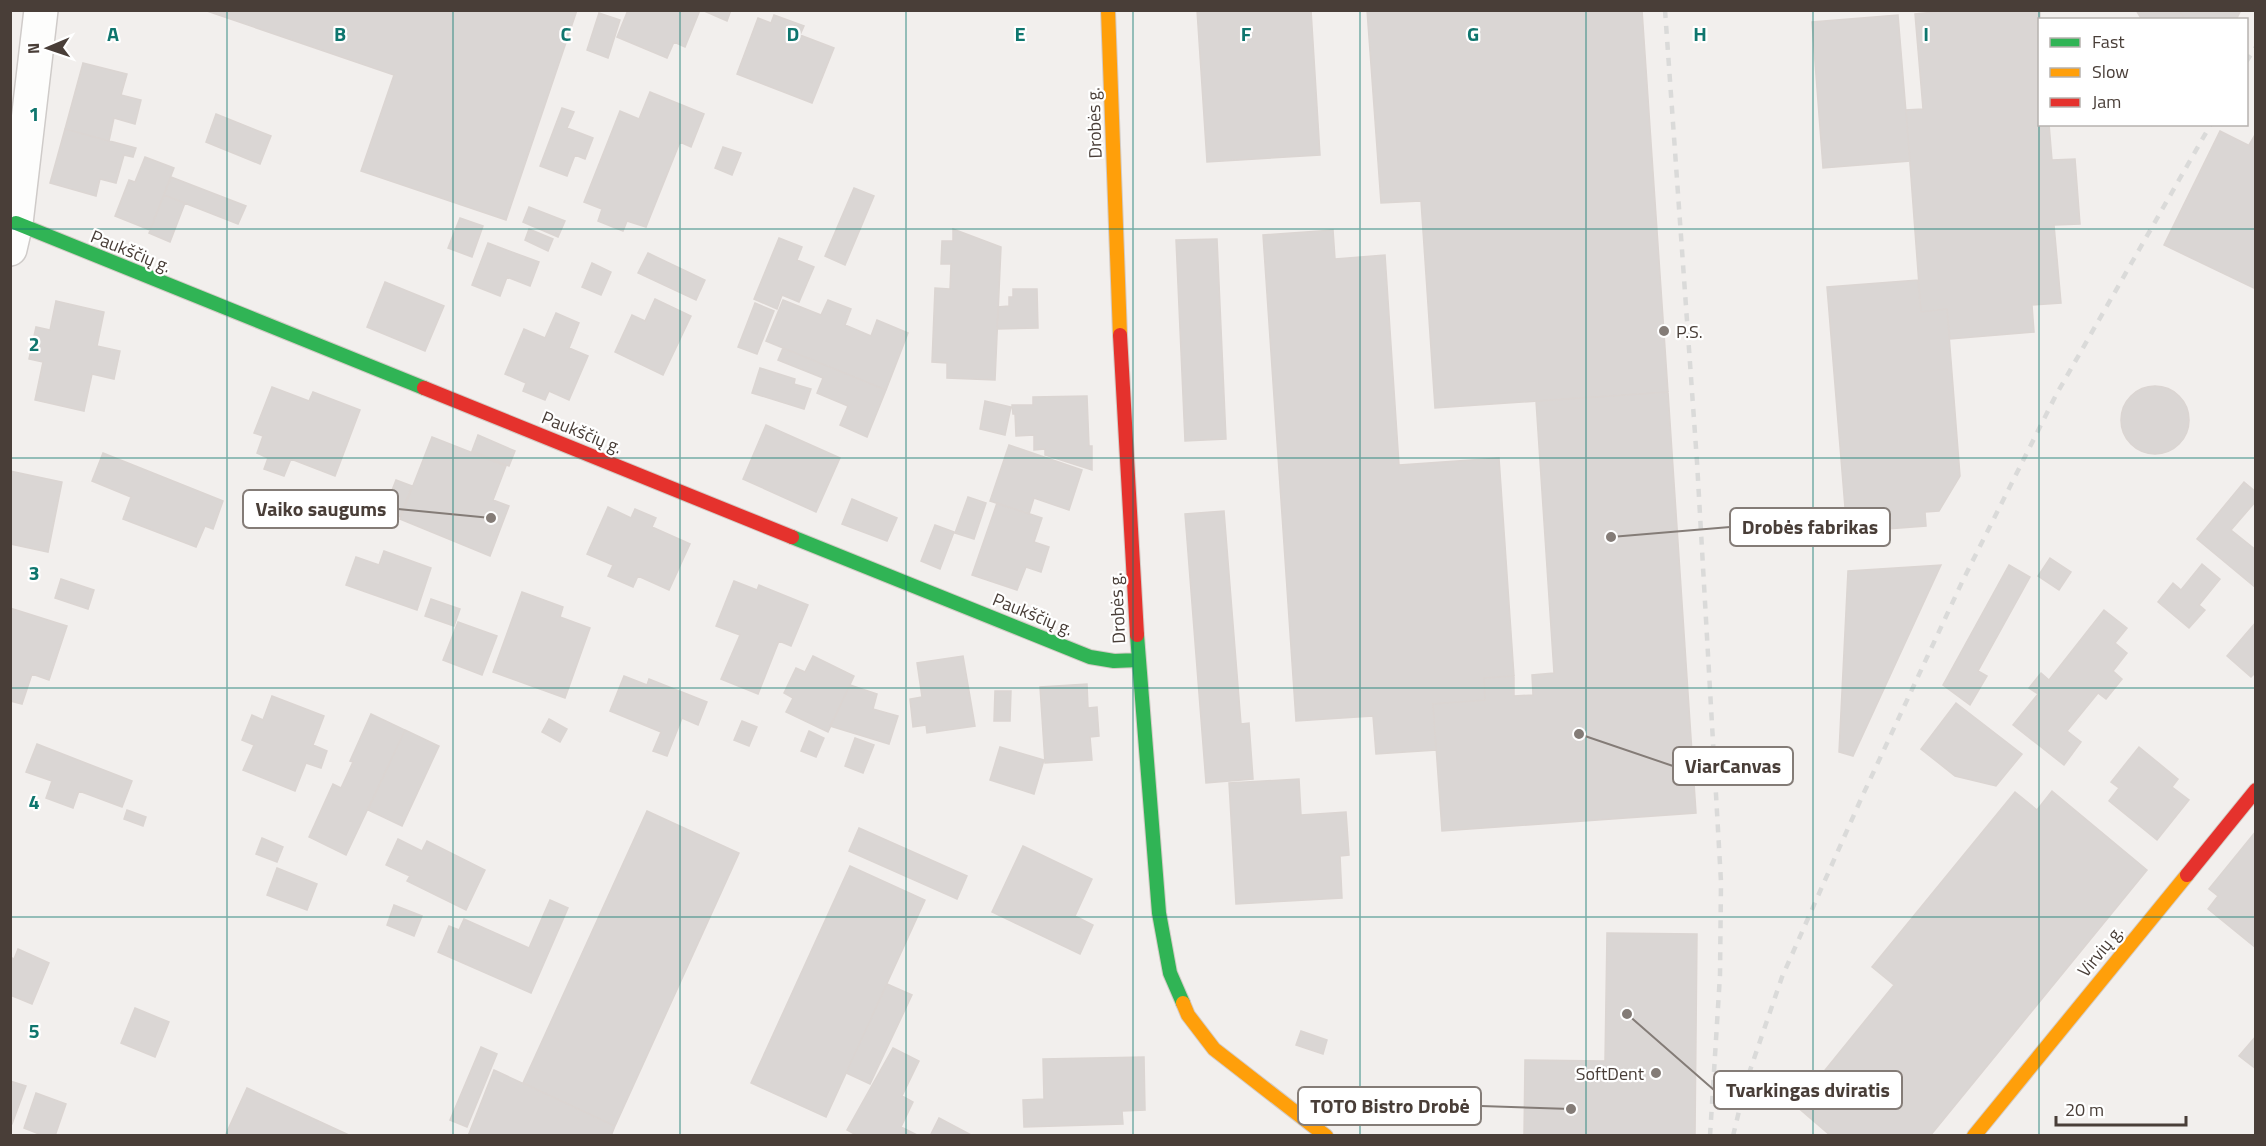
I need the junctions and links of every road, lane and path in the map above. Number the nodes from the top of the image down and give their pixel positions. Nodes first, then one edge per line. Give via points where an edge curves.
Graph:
1 (41, 10) edge
2 (1108, 10) edge
3 (13, 236) edge
4 (1138, 660) junction
5 (2256, 790) edge
6 (1326, 1136) edge
7 (1974, 1136) edge

1 - 3 street
2 - 4 street, Drobės g. via 1116,256
3 - 4 street, Paukščių g. via 1090,657
4 - 6 street, Drobės g. via 1153,856 1170,973 1188,1015 1214,1049
5 - 7 street, Virvių g.

